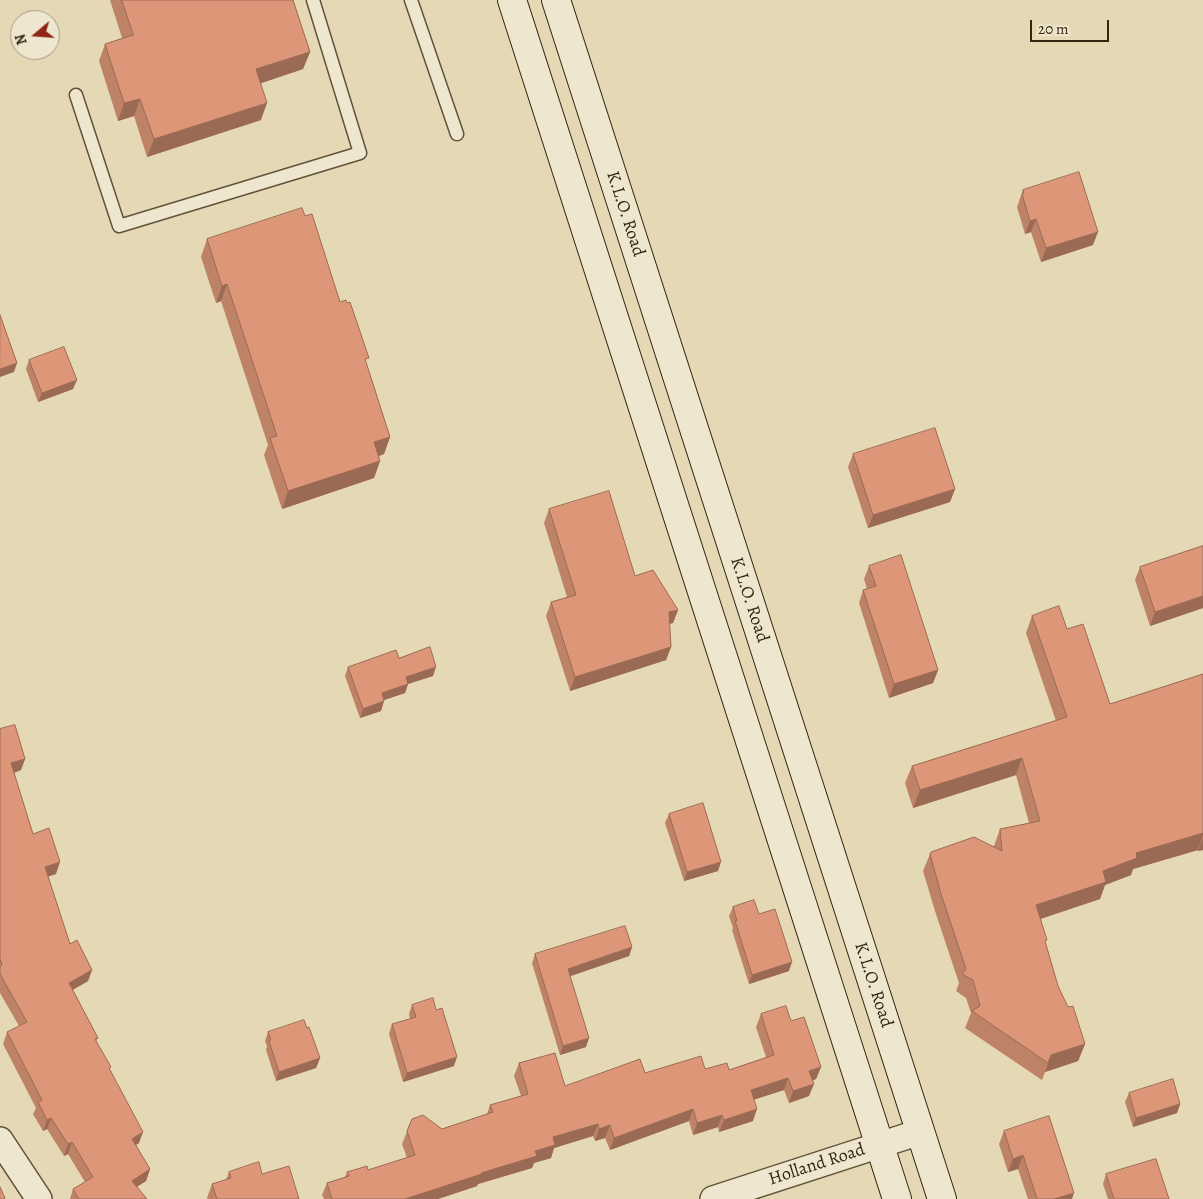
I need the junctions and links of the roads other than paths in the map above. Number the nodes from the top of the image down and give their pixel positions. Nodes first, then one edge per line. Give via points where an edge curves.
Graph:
1 (313, 0) edge
2 (411, 0) edge
3 (512, 0) edge
4 (556, 0) edge
5 (76, 95) dead end
6 (458, 134) dead end
7 (920, 1132) junction
8 (0, 1140) edge
9 (880, 1145) junction
10 (39, 1199) edge
11 (713, 1199) edge
12 (897, 1199) edge
13 (942, 1199) edge

1 - 5 lane via 360,153 119,226
2 - 6 lane
3 - 9 main road
4 - 7 main road, K.L.O. Road
7 - 9 street, Holland Road
7 - 13 main road, K.L.O. Road
8 - 10 street
9 - 11 street, Holland Road
9 - 12 main road

